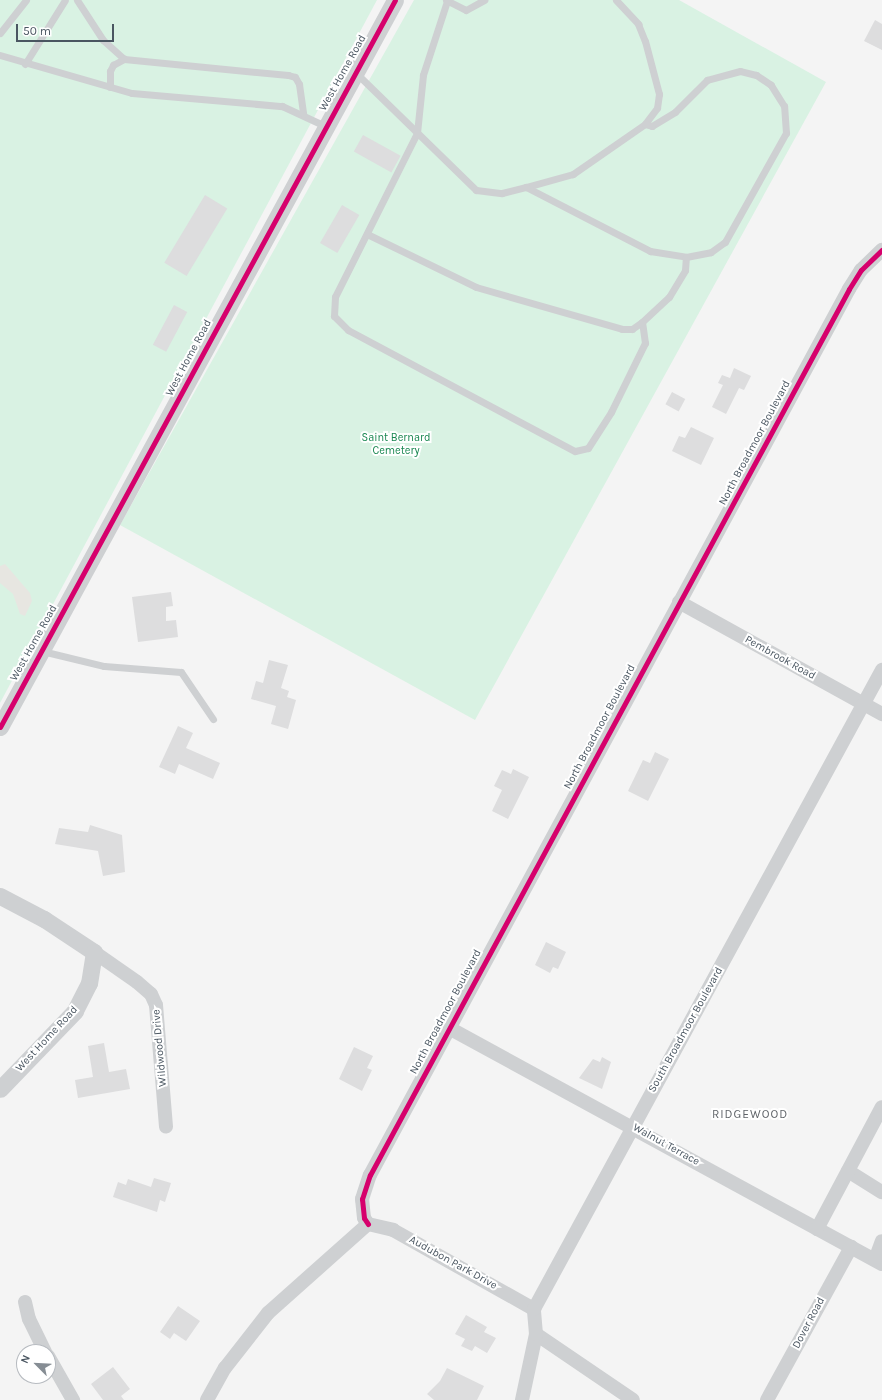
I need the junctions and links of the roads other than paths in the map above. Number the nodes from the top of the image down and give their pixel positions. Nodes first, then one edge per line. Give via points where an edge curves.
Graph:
1 (26, 0) edge
2 (65, 0) edge
3 (77, 0) edge
4 (395, 0) edge
5 (484, 0) edge
6 (616, 0) edge
7 (446, 1) edge
8 (0, 33) edge
9 (0, 55) edge
10 (124, 59) junction
11 (26, 64) junction
12 (355, 72) junction
13 (110, 87) junction
14 (303, 114) junction
15 (646, 124) junction
16 (325, 126) junction
17 (417, 133) junction
18 (526, 187) junction
19 (367, 234) junction
20 (882, 250) edge
21 (686, 257) junction
22 (642, 322) junction
23 (678, 602) junction
24 (42, 651) junction
25 (882, 670) edge
26 (864, 704) junction
27 (882, 714) edge
28 (213, 719) dead end
29 (0, 727) edge
30 (0, 896) edge
31 (94, 952) junction
32 (448, 1028) junction
33 (0, 1089) edge
34 (882, 1107) edge
35 (166, 1127) dead end
36 (633, 1128) junction
37 (848, 1171) junction
38 (882, 1192) edge
39 (368, 1224) junction
40 (817, 1229) junction
41 (882, 1241) edge
42 (850, 1247) junction
43 (878, 1262) edge
44 (26, 1302) dead end
45 (534, 1309) junction
46 (536, 1334) junction
47 (41, 1344) edge
48 (56, 1370) edge
49 (73, 1400) edge
50 (207, 1400) edge
51 (522, 1400) edge
52 (633, 1400) edge
53 (767, 1400) edge

1 - 8 lane
2 - 11 lane
3 - 10 lane via 103,40
4 - 12 street, West Home Road
5 - 7 lane via 466,10
6 - 15 lane via 638,24 658,94 657,108
7 - 17 lane via 423,74
9 - 11 lane
10 - 13 lane via 113,65 110,71
10 - 14 lane via 296,77 300,84
11 - 13 lane
12 - 16 street, West Home Road
12 - 17 lane
13 - 14 lane via 132,93 282,106
14 - 16 lane
15 - 18 lane via 573,174
15 - 21 lane via 652,126 675,112 707,80 740,71 756,75 771,85 784,106 786,133 725,242 711,252
16 - 24 street, West Home Road
17 - 18 lane via 476,190 502,193
17 - 19 lane
18 - 21 lane via 650,251
19 - 22 lane via 476,287 622,329 632,329
19 - 22 lane via 335,297 334,316 340,324 575,451 588,448 611,412 645,343
20 - 23 street, North Broadmoor Boulevard via 861,270 849,289
21 - 22 lane via 679,283
23 - 26 street, Pembrook Road
23 - 32 street, North Broadmoor Boulevard
24 - 28 lane via 104,666 181,672
24 - 29 street, West Home Road
25 - 26 street, South Broadmoor Boulevard
26 - 27 street, Pembrook Road
26 - 36 street, South Broadmoor Boulevard
30 - 31 street via 44,918
31 - 33 street, West Home Road via 89,983 75,1011
31 - 35 street, Wildwood Drive via 137,982 151,994 156,1005
32 - 36 street, Walnut Terrace
32 - 39 street, North Broadmoor Boulevard via 364,1188 362,1208
34 - 37 street
36 - 40 street, Walnut Terrace
36 - 45 street, South Broadmoor Boulevard
37 - 38 street
37 - 40 street
39 - 45 street, Audubon Park Drive via 393,1230
39 - 50 street via 268,1313 225,1368
40 - 42 street, Walnut Terrace
41 - 43 street
42 - 43 street, Walnut Terrace
42 - 53 street, Dover Road
44 - 47 street via 29,1318
45 - 46 street
46 - 51 street
46 - 52 street
48 - 49 street

